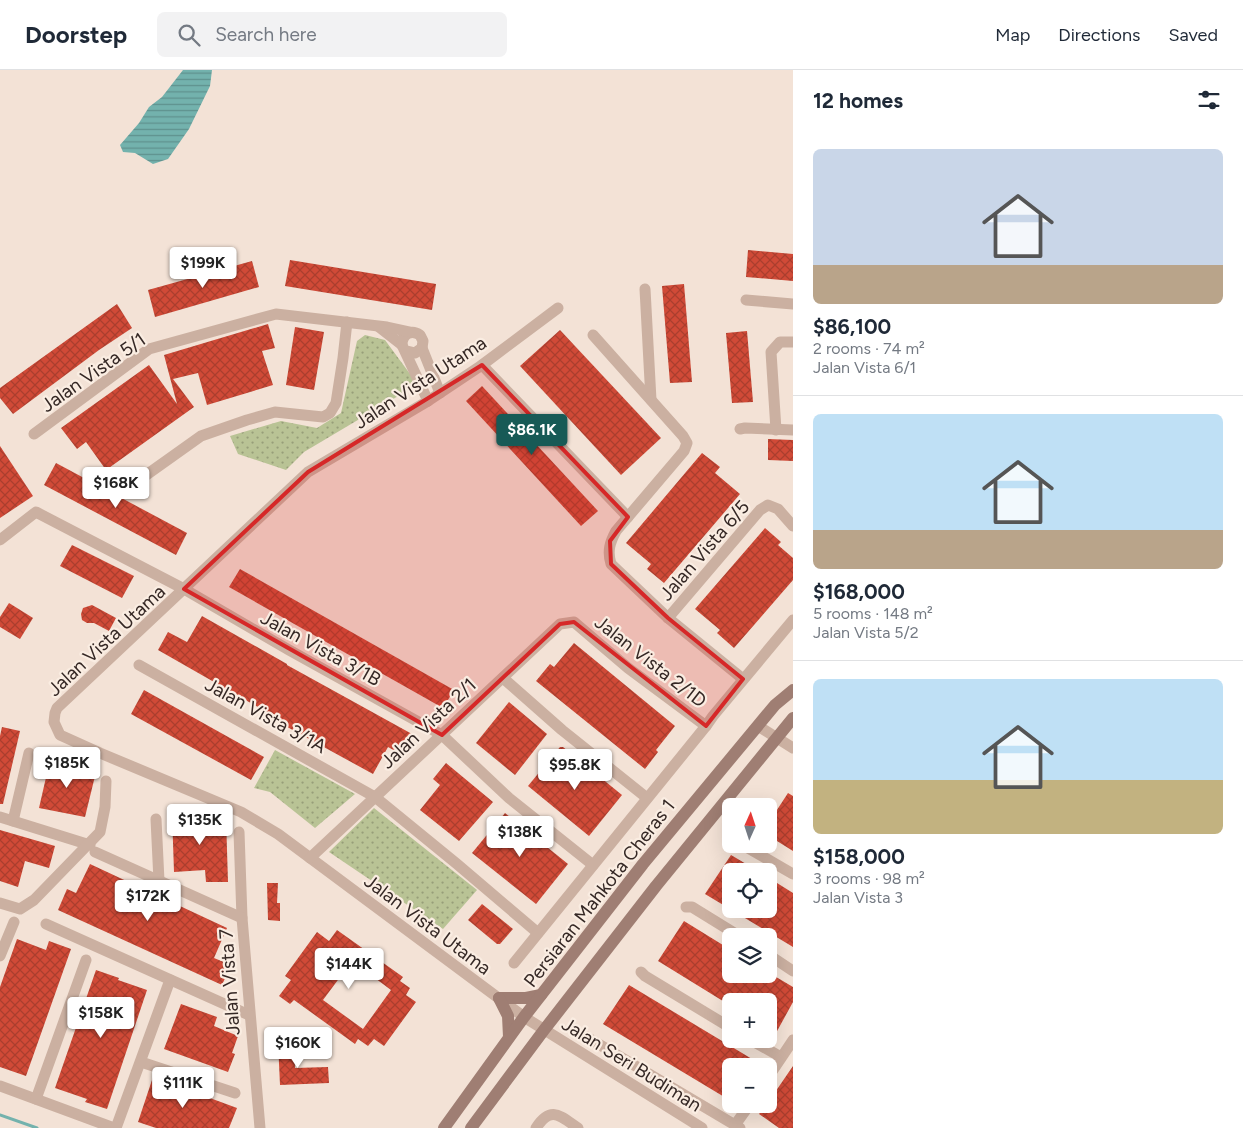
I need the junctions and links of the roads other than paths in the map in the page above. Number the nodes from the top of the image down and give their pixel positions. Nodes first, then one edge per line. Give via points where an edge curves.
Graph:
1 (645, 289) dead end
2 (746, 300) dead end
3 (793, 304) edge
4 (558, 308) dead end
5 (347, 322) junction
6 (379, 327) junction
7 (410, 332) junction
8 (593, 335) dead end
9 (793, 342) edge
10 (405, 348) junction
11 (422, 348) junction
12 (482, 366) junction
13 (440, 393) junction
14 (651, 400) junction
15 (428, 401) junction
16 (740, 429) dead end
17 (776, 430) junction
18 (793, 430) edge
19 (34, 434) dead end
20 (128, 488) dead end
21 (628, 517) junction
22 (793, 526) edge
23 (0, 540) edge
24 (184, 589) junction
25 (668, 618) junction
26 (793, 620) edge
27 (574, 622) joint
28 (139, 665) dead end
29 (503, 678) junction
30 (743, 679) junction
31 (793, 690) edge
32 (793, 718) edge
33 (706, 726) junction
34 (758, 726) junction
35 (442, 735) junction
36 (775, 738) junction
37 (793, 748) edge
38 (29, 753) dead end
39 (106, 781) dead end
40 (375, 797) junction
41 (647, 798) junction
42 (0, 817) edge
43 (156, 819) dead end
44 (13, 821) junction
45 (239, 832) dead end
46 (92, 848) junction
47 (757, 853) edge
48 (310, 858) junction
49 (593, 866) junction
50 (793, 874) edge
51 (159, 881) junction
52 (0, 903) edge
53 (686, 907) dead end
54 (242, 918) junction
55 (14, 922) dead end
56 (46, 924) dead end
57 (726, 928) edge
58 (538, 933) junction
59 (0, 956) edge
60 (86, 960) dead end
61 (777, 960) edge
62 (514, 963) dead end
63 (793, 971) edge
64 (641, 972) dead end
65 (170, 980) junction
66 (541, 995) junction
67 (499, 998) junction
68 (249, 1015) junction
69 (524, 1017) junction
70 (722, 1023) edge
71 (544, 1030) junction
72 (585, 1036) dead end
73 (509, 1038) junction
74 (793, 1040) edge
75 (764, 1048) edge
76 (781, 1058) junction
77 (141, 1062) junction
78 (777, 1064) edge
79 (0, 1086) edge
80 (235, 1093) dead end
81 (36, 1099) junction
82 (745, 1113) edge
83 (738, 1127) edge
84 (115, 1128) edge
85 (260, 1128) edge
86 (444, 1128) edge
87 (471, 1128) edge
88 (536, 1128) edge
89 (578, 1128) edge
90 (702, 1128) edge

1 - 14 street
2 - 3 street
4 - 12 street, Jalan Vista Utama
5 - 6 street, Jalan Vista 5/1
5 - 19 street, Jalan Vista 5/1 via 276,314 149,350
5 - 20 street via 336,403 330,413 324,417 275,412 201,436
6 - 7 street, Jalan Vista 5/1
6 - 10 street, Jalan Vista 5/1
7 - 10 street via 404,337
7 - 11 street via 420,335
8 - 14 street
9 - 17 street via 780,342 771,352
10 - 11 street via 415,352
10 - 15 street, Jalan Vista 5/1
11 - 13 street
12 - 13 street, Jalan Vista Utama
12 - 21 street
13 - 15 street, Jalan Vista Utama
14 - 21 street via 686,443 684,451
15 - 24 street, Jalan Vista Utama via 308,472
16 - 17 street
17 - 18 street
21 - 25 street via 610,541 608,555 611,564
22 - 25 street, Jalan Vista 6/5 via 778,509 768,505 760,510
23 - 24 street, Jalan Vista 3/1B via 36,512
24 - 35 street, Jalan Vista 3/1B
24 - 48 street, Jalan Vista Utama via 57,708 53,718 57,731 100,753 241,812
25 - 30 street
26 - 30 street
27 - 29 street, Jalan Vista 2/1 via 560,624
27 - 33 street, Jalan Vista 2/1D via 628,668
28 - 40 street, Jalan Vista 3/1A
29 - 35 street, Jalan Vista 2/1
29 - 41 street
30 - 33 street
31 - 34 main road, Persiaran Mahkota Cheras 1
32 - 36 main road
33 - 41 street
34 - 36 street
34 - 66 main road, Persiaran Mahkota Cheras 1 via 643,864
35 - 40 street, Jalan Vista 2/1
35 - 49 street, Jalan Vista 3/1B via 509,798
36 - 37 street
36 - 71 main road
38 - 44 street
39 - 46 street via 106,807
40 - 48 street, Jalan Vista 2/1
40 - 58 street, Jalan Vista 3/1A
41 - 49 street
42 - 44 street
43 - 51 street
44 - 46 street
45 - 54 street, Jalan Vista 7
46 - 51 street
46 - 52 street via 20,909
47 - 50 street
48 - 67 street, Jalan Vista Utama
49 - 58 street
51 - 54 street
53 - 57 street via 692,907
54 - 68 street, Jalan Vista 7
55 - 59 street
56 - 65 street
58 - 62 street
60 - 81 street
61 - 63 street
64 - 70 street
65 - 68 street
65 - 77 street
66 - 67 main road
66 - 69 main road, Persiaran Mahkota Cheras 1
67 - 69 street, Jalan Vista Utama
67 - 73 main road via 508,1016
68 - 85 street, Jalan Vista 7
69 - 71 street, Jalan Vista Utama
69 - 73 main road, Persiaran Mahkota Cheras 1
71 - 87 main road
71 - 90 street, Jalan Seri Budiman
72 - 83 street
73 - 86 main road, Persiaran Mahkota Cheras 1
74 - 76 street
75 - 76 street
76 - 78 street
77 - 80 street
77 - 84 street
79 - 81 street
81 - 84 street
82 - 83 street
88 - 89 street via 550,1114

